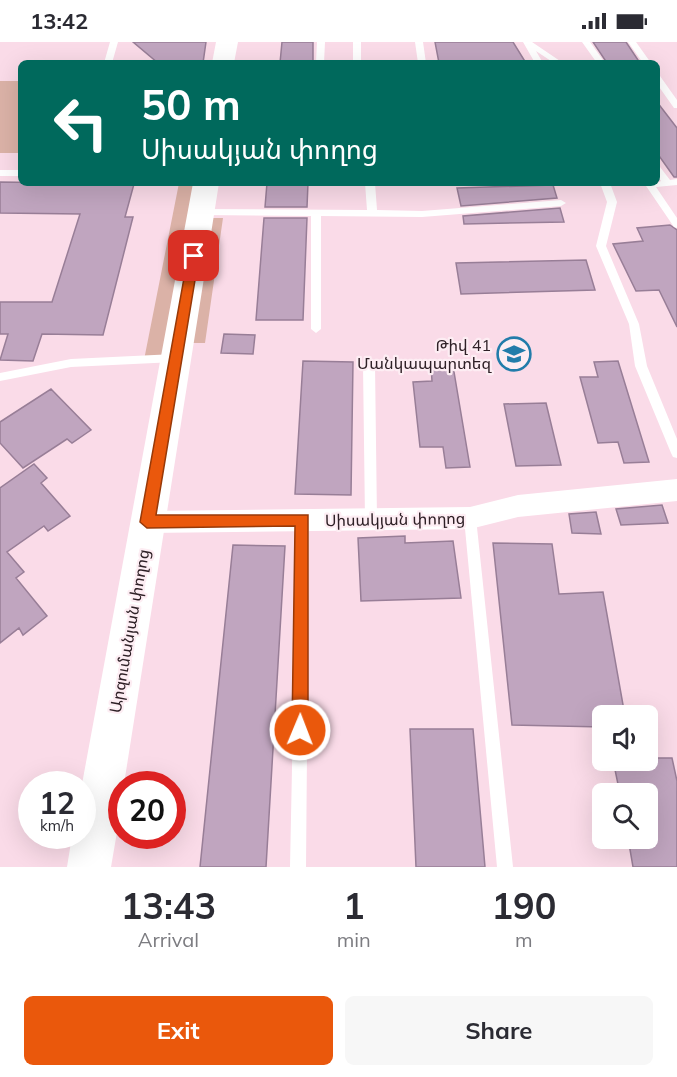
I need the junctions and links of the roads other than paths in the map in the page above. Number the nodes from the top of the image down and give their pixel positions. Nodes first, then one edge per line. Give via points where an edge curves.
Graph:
1 (114, 42) edge
2 (227, 42) edge
3 (321, 42) edge
4 (357, 42) edge
5 (419, 42) edge
6 (526, 42) edge
7 (586, 42) edge
8 (632, 42) edge
9 (109, 60) edge
10 (224, 60) edge
11 (320, 60) edge
12 (357, 60) edge
13 (422, 60) edge
14 (537, 60) edge
15 (554, 60) edge
16 (599, 60) edge
17 (645, 60) edge
18 (661, 89) edge
19 (677, 106) edge
20 (0, 172) edge
21 (18, 173) edge
22 (660, 173) edge
23 (672, 183) edge
24 (370, 186) edge
25 (606, 186) edge
26 (651, 186) edge
27 (203, 197) edge
28 (561, 203) dead end
29 (316, 212) junction
30 (372, 213) junction
31 (677, 225) edge
32 (316, 329) dead end
33 (176, 358) junction
34 (369, 364) dead end
35 (0, 377) edge
36 (677, 453) edge
37 (677, 490) edge
38 (470, 518) junction
39 (371, 519) junction
40 (303, 520) junction
41 (147, 522) junction
42 (89, 867) edge
43 (298, 867) edge
44 (505, 867) edge

1 - 9 lane
2 - 10 main road
3 - 11 lane
4 - 12 lane
5 - 13 lane
6 - 14 lane
6 - 15 lane
7 - 16 lane
8 - 17 lane
18 - 19 lane
20 - 21 lane
22 - 23 lane
24 - 30 lane
25 - 36 lane via 612,202 601,246 634,324 641,366
26 - 31 lane
27 - 29 lane
27 - 33 main road, Արզումանյան փողոց
28 - 30 lane via 422,214
29 - 30 lane
29 - 32 lane
33 - 35 lane via 71,363
33 - 41 main road, Արզումանյան փողոց
34 - 39 lane
37 - 38 street, Սիսակյան փողոց via 518,506
38 - 39 street, Սիսակյան փողոց
38 - 44 lane
39 - 40 street, Սիսակյան փողոց
40 - 41 street, Սիսակյան փողոց
40 - 43 lane
41 - 42 main road, Արզումանյան փողոց

